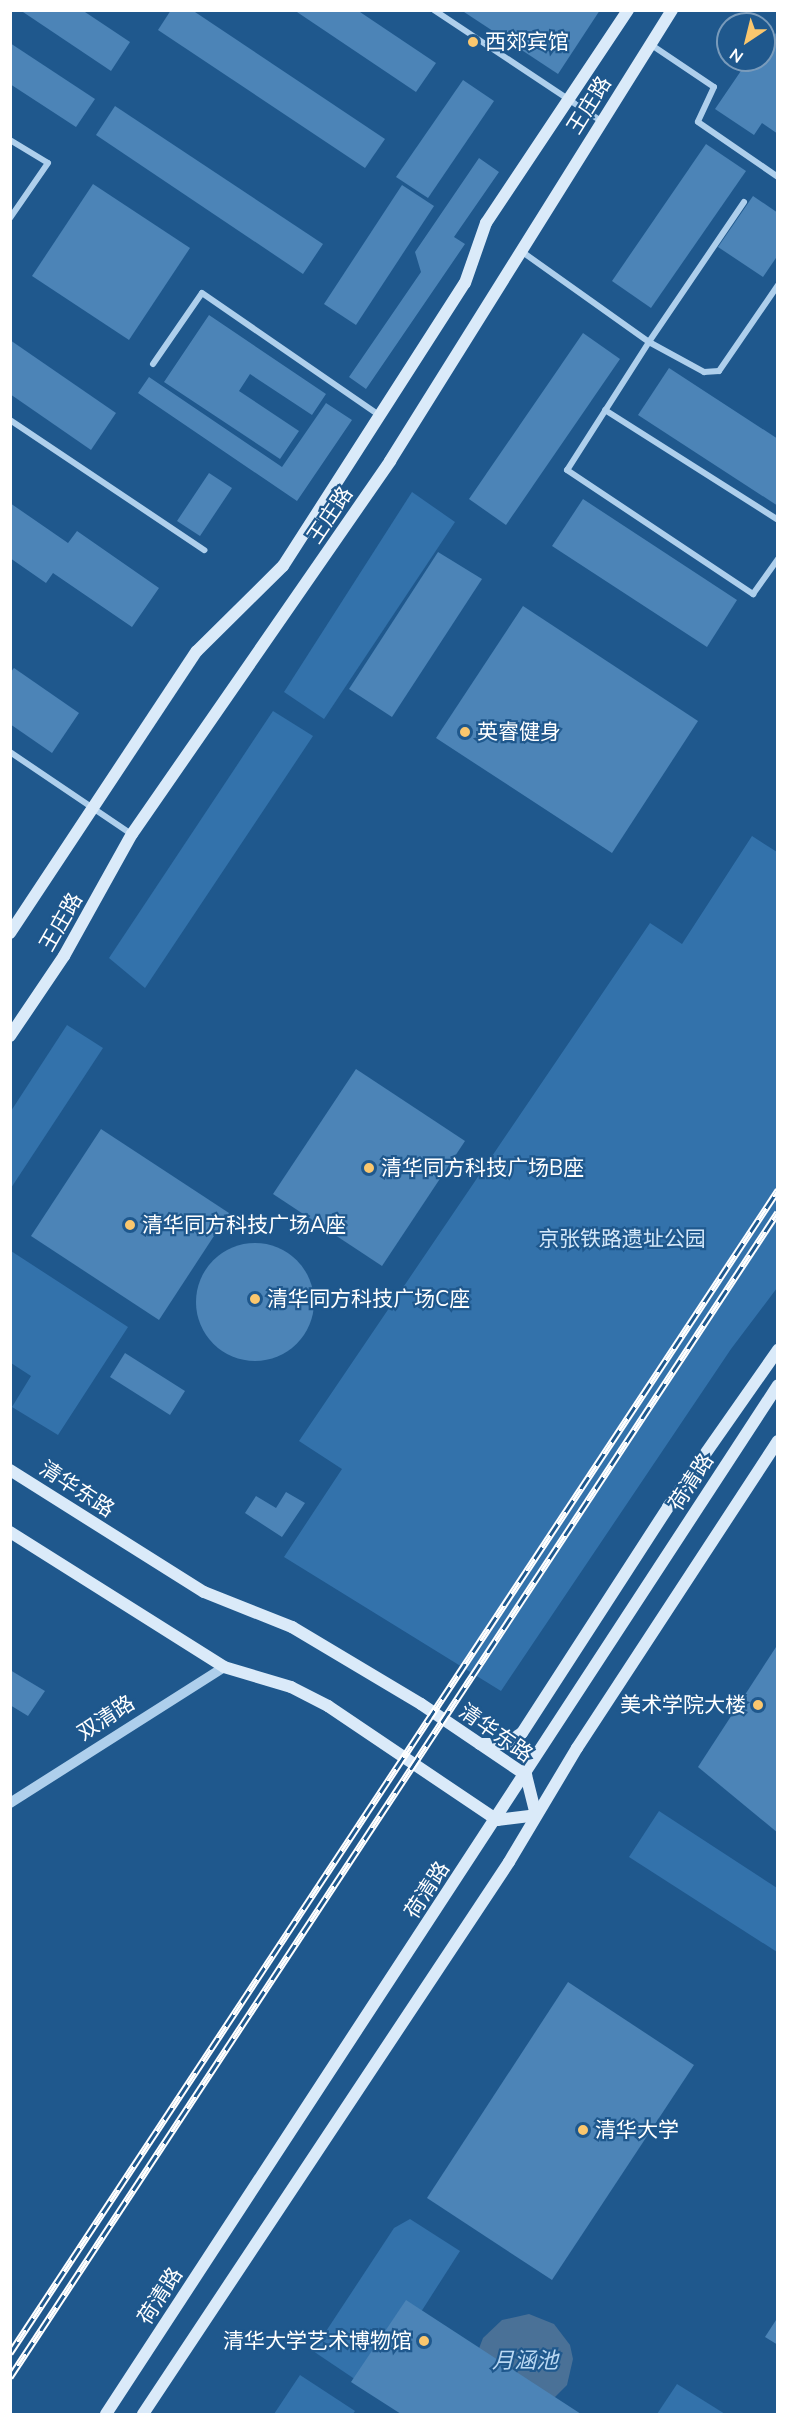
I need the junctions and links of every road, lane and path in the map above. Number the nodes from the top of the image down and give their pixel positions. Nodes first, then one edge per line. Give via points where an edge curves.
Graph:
1 (434, 10) edge
2 (628, 10) edge
3 (672, 10) edge
4 (650, 44) junction
5 (570, 100) junction
6 (601, 121) junction
7 (10, 140) edge
8 (777, 177) edge
9 (744, 202) dead end
10 (10, 218) edge
11 (521, 251) junction
12 (777, 285) edge
13 (649, 342) junction
14 (153, 364) dead end
15 (605, 410) junction
16 (380, 415) junction
17 (10, 420) edge
18 (777, 520) edge
19 (204, 550) dead end
20 (777, 559) edge
21 (10, 752) edge
22 (92, 808) junction
23 (132, 834) junction
24 (10, 933) edge
25 (10, 1036) edge
26 (777, 1350) edge
27 (777, 1385) edge
28 (777, 1441) edge
29 (10, 1470) edge
30 (10, 1532) edge
31 (224, 1667) junction
32 (480, 1744) junction
33 (526, 1775) junction
34 (10, 1803) edge
35 (536, 1815) junction
36 (497, 1820) junction
37 (106, 2415) edge
38 (143, 2415) edge

1 - 5 street
2 - 5 main road, 王庄路
3 - 4 main road, 王庄路
4 - 6 main road, 王庄路
4 - 8 street via 714,87 698,122
5 - 6 street
5 - 16 main road, 王庄路 via 486,223 465,283
6 - 11 main road, 王庄路
7 - 10 street via 48,163
9 - 13 street
11 - 13 street
11 - 23 main road, 王庄路 via 390,461
12 - 13 street via 719,371 704,372
13 - 15 street
14 - 16 street via 202,294
15 - 18 street
15 - 20 street via 567,470 753,594
16 - 22 main road, 王庄路 via 283,566 197,651
17 - 19 street
21 - 22 street
22 - 23 street
22 - 24 main road, 王庄路
23 - 25 main road, 王庄路 via 64,956
26 - 32 main road via 668,1507 522,1733 505,1744
27 - 33 main road, 荷清路
28 - 35 main road
29 - 32 main road, 清华东路 via 204,1592 250,1608 332,1649
30 - 31 main road
31 - 34 street, 双清路
31 - 36 main road via 291,1687 328,1706
32 - 33 main road, 清华东路
33 - 35 main road, 清华东路
33 - 36 main road, 荷清路
35 - 36 main road
35 - 38 main road via 509,1862
36 - 37 main road, 荷清路

